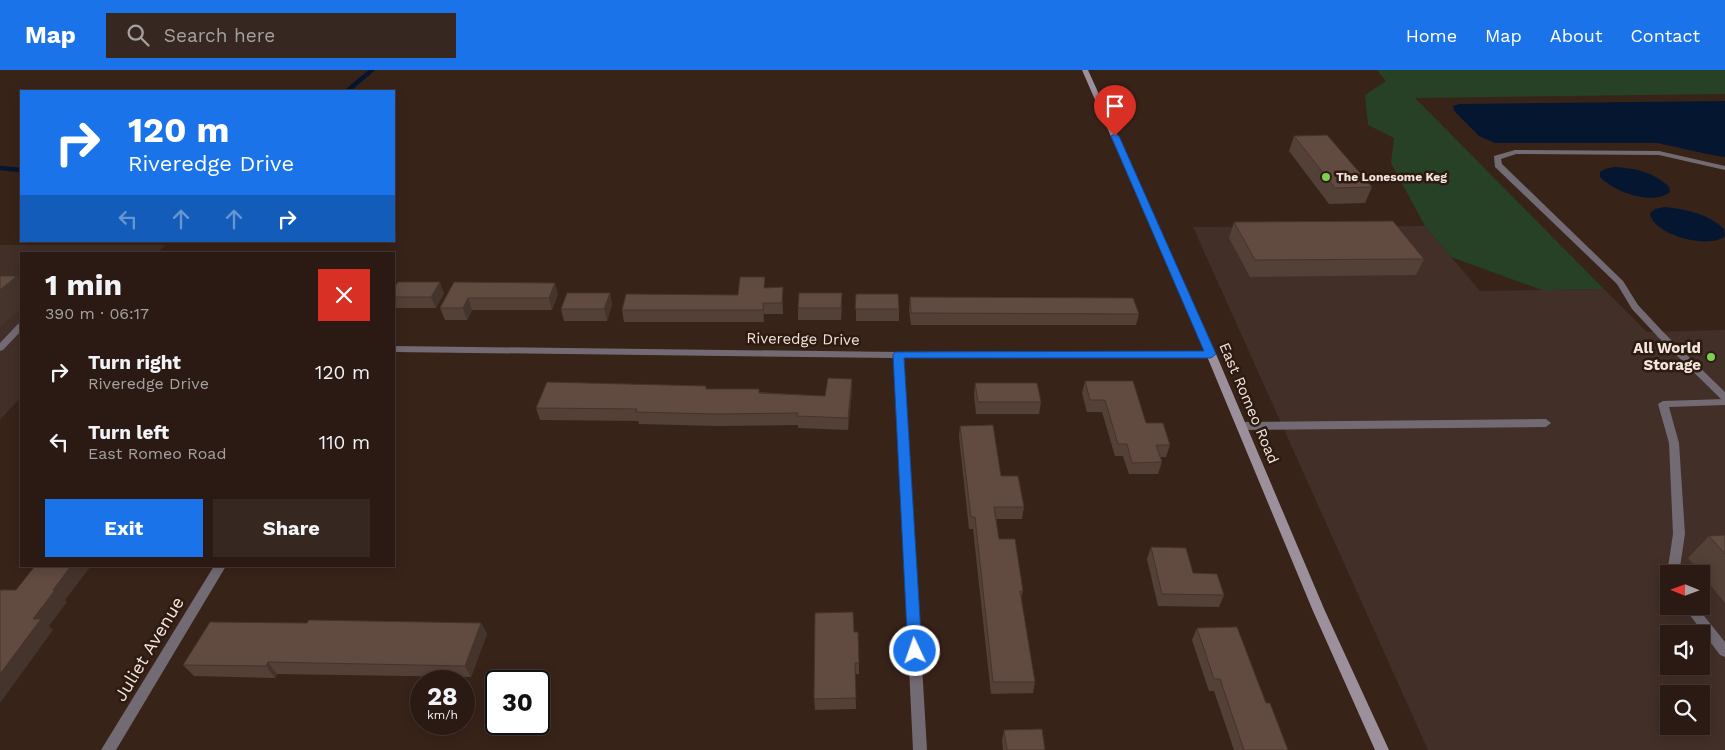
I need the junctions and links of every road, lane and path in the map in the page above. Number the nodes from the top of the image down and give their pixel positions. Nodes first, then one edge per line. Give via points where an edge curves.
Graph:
1 (1084, 70) edge
2 (1725, 168) edge
3 (20, 327) edge
4 (0, 348) edge
5 (395, 349) edge
6 (1211, 354) junction
7 (899, 355) junction
8 (1725, 398) edge
9 (1725, 402) edge
10 (1546, 423) dead end
11 (1241, 426) junction
12 (1674, 565) edge
13 (219, 567) edge
14 (1697, 615) edge
15 (1725, 652) edge
16 (108, 750) edge
17 (920, 750) edge
18 (1382, 750) edge

1 - 6 main road, East Romeo Road
2 - 8 street via 1642,152 1515,152 1497,158 1498,165 1620,283 1635,307
3 - 4 street
5 - 7 street, Riveredge Drive
6 - 7 street, Riveredge Drive
6 - 11 main road, East Romeo Road
7 - 17 street
9 - 12 street via 1663,404 1674,443 1679,534
10 - 11 street
11 - 18 main road, East Romeo Road
13 - 16 street, Juliet Avenue
14 - 15 street

